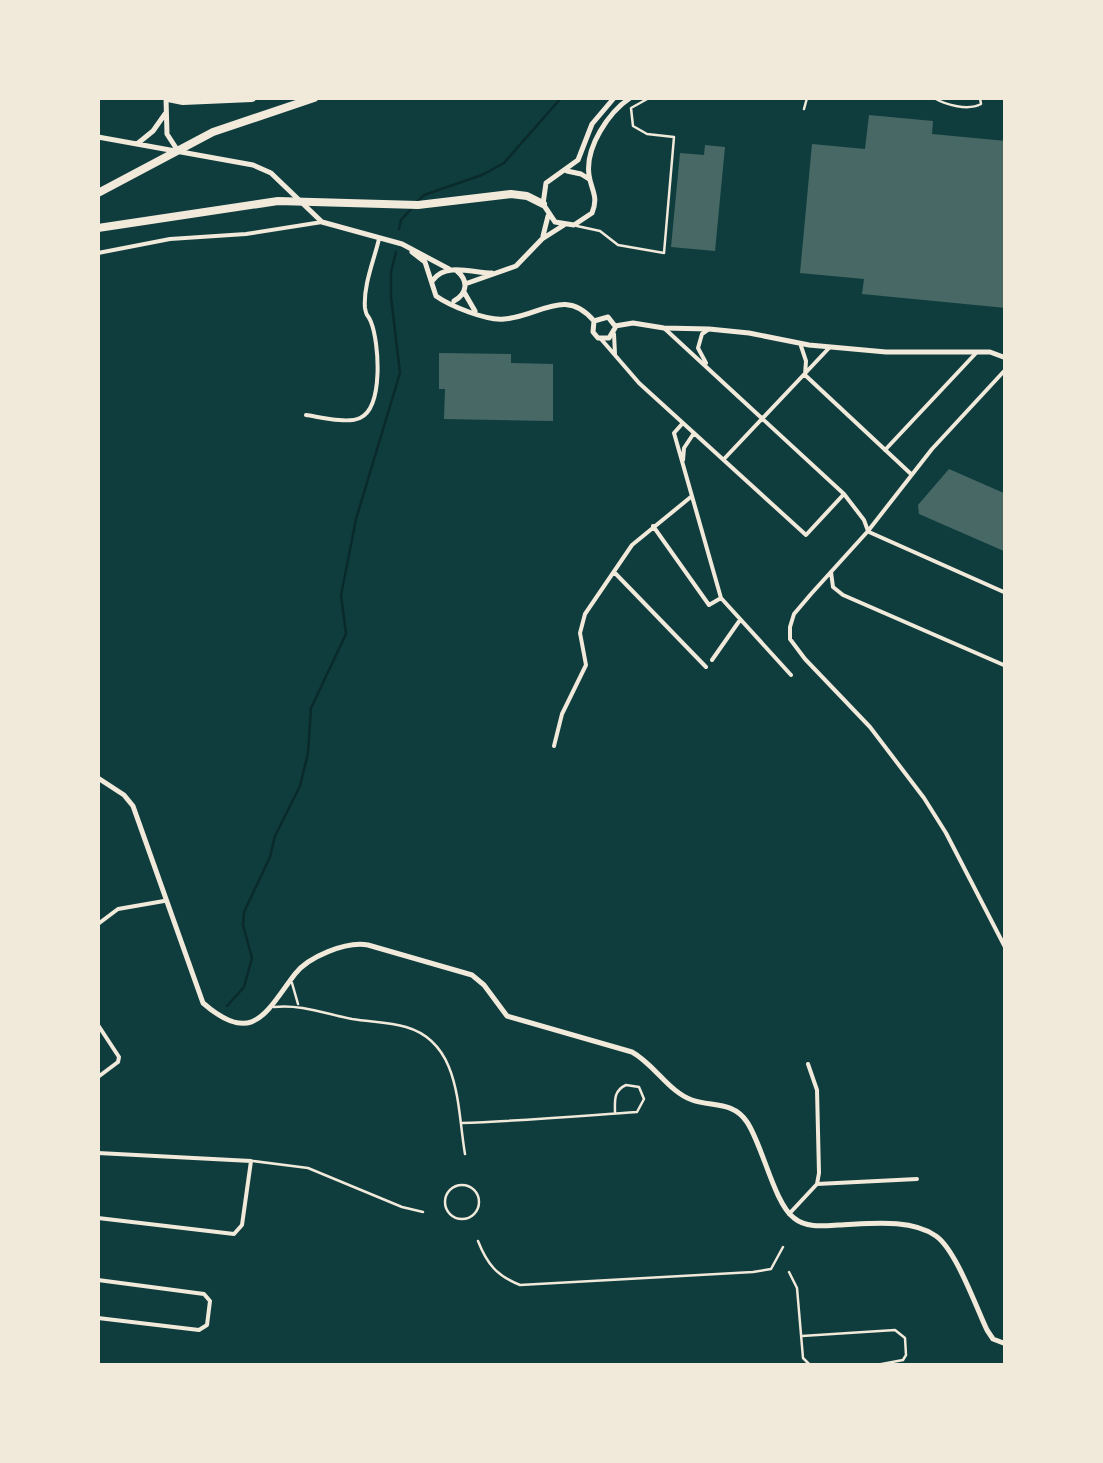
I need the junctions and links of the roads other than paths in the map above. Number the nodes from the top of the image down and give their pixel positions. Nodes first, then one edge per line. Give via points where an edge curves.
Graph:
1 (167, 98) edge
2 (252, 98) edge
3 (314, 98) edge
4 (614, 98) edge
5 (630, 98) edge
6 (649, 98) edge
7 (807, 98) edge
8 (934, 98) edge
9 (980, 98) edge
10 (214, 100) edge
11 (804, 109) dead end
12 (166, 112) junction
13 (152, 131) junction
14 (167, 134) junction
15 (98, 138) edge
16 (137, 144) junction
17 (156, 147) junction
18 (178, 151) junction
19 (564, 172) junction
20 (589, 179) junction
21 (98, 193) edge
22 (542, 204) junction
23 (548, 216) junction
24 (322, 222) junction
25 (564, 225) junction
26 (574, 225) junction
27 (98, 228) edge
28 (379, 239) junction
29 (542, 239) junction
30 (402, 244) junction
31 (98, 253) edge
32 (451, 269) junction
33 (500, 273) junction
34 (433, 280) junction
35 (465, 288) junction
36 (451, 302) junction
37 (476, 313) junction
38 (594, 322) junction
39 (664, 328) junction
40 (709, 329) junction
41 (614, 330) junction
42 (601, 340) junction
43 (800, 343) junction
44 (829, 348) junction
45 (977, 352) junction
46 (615, 354) junction
47 (1006, 358) edge
48 (1006, 369) edge
49 (712, 371) junction
50 (805, 374) junction
51 (306, 415) dead end
52 (762, 417) junction
53 (682, 424) junction
54 (694, 433) junction
55 (885, 450) junction
56 (724, 460) junction
57 (683, 464) junction
58 (911, 474) junction
59 (844, 494) junction
60 (692, 496) junction
61 (652, 526) junction
62 (868, 531) junction
63 (832, 570) junction
64 (614, 572) junction
65 (1006, 593) edge
66 (720, 598) junction
67 (740, 620) junction
68 (712, 660) dead end
69 (1006, 666) edge
70 (706, 668) dead end
71 (791, 676) dead end
72 (554, 746) dead end
73 (98, 778) edge
74 (164, 900) junction
75 (98, 924) edge
76 (1006, 949) edge
77 (292, 980) junction
78 (299, 1006) junction
79 (274, 1007) junction
80 (98, 1025) edge
81 (808, 1064) dead end
82 (98, 1077) edge
83 (616, 1113) junction
84 (460, 1123) junction
85 (98, 1152) edge
86 (465, 1154) dead end
87 (251, 1161) junction
88 (917, 1179) dead end
89 (818, 1184) junction
90 (478, 1196) joint
91 (423, 1212) dead end
92 (789, 1214) junction
93 (98, 1218) edge
94 (478, 1241) dead end
95 (783, 1246) dead end
96 (789, 1272) dead end
97 (98, 1280) edge
98 (98, 1318) edge
99 (802, 1336) junction
100 (1006, 1344) edge
101 (810, 1366) edge
102 (871, 1366) edge

1 - 10 highway
1 - 12 street
2 - 10 highway
3 - 21 highway via 212,132
4 - 19 street
5 - 20 street via 602,129
6 - 26 lane via 636,102 630,114 638,131 674,137 664,253 618,244
7 - 11 lane
8 - 9 lane via 975,107
12 - 13 street
12 - 14 street
13 - 16 street
13 - 17 street
14 - 17 street
14 - 18 street
15 - 16 street
16 - 17 street
17 - 18 street
18 - 24 street via 271,173
19 - 20 street
19 - 22 street via 546,183
20 - 26 street via 596,205
22 - 23 street
22 - 27 highway via 510,194 381,205 278,201
23 - 25 street
23 - 29 street
24 - 28 street
24 - 31 street
25 - 26 street
25 - 29 street
28 - 30 street
28 - 51 street via 366,295 378,362 371,406 356,420
29 - 33 street
30 - 32 street
30 - 34 street via 425,262
32 - 33 street
32 - 34 street
32 - 35 street via 463,276
33 - 35 street
34 - 36 street via 436,296
35 - 36 street
35 - 37 street
36 - 37 street
37 - 38 street via 500,320 560,304 578,306
38 - 41 street via 608,317
38 - 42 street
39 - 40 street
39 - 41 street via 633,323
39 - 49 street
40 - 43 street
40 - 49 street via 698,348
41 - 42 street
41 - 46 street
42 - 46 street
43 - 44 street
43 - 50 street
44 - 45 street
44 - 50 street
45 - 47 street
45 - 55 street
46 - 53 street
48 - 58 street
49 - 52 street
50 - 52 street
50 - 55 street
52 - 56 street
52 - 59 street
53 - 54 street
53 - 57 street via 674,433
54 - 56 street
54 - 57 street
55 - 58 street
56 - 59 street via 806,535
57 - 60 street
58 - 62 street
59 - 62 street
60 - 61 street
60 - 66 street
61 - 64 street
61 - 66 street via 709,604
62 - 63 street
62 - 65 street
63 - 69 street via 833,588 843,595
63 - 76 street via 794,614 790,639 924,798
64 - 70 street
64 - 72 street via 585,614 580,633 586,665
66 - 67 street
67 - 68 street
67 - 71 street
73 - 74 street via 133,806
74 - 75 street via 118,908
74 - 79 street via 202,1003 238,1023 264,1017
77 - 78 lane
77 - 79 street
77 - 92 street via 304,966 360,943 472,975 507,1016 632,1052 690,1100 729,1106 743,1116
78 - 79 lane
78 - 84 lane via 405,1026 435,1042 451,1067
80 - 82 street via 119,1057
81 - 89 street via 818,1090
83 - 83 lane via 637,1112 644,1099 639,1087 618,1089
83 - 84 lane
84 - 86 lane
85 - 87 street
87 - 91 lane via 308,1168
87 - 93 street via 242,1225 234,1234
88 - 89 street
89 - 92 street
90 - 90 lane via 457,1186 446,1198 447,1209 455,1218 471,1217
92 - 100 street via 812,1225 889,1224 935,1235 987,1330
94 - 95 lane via 500,1277 520,1285 753,1272 771,1269
96 - 99 lane
97 - 98 street via 204,1294 210,1301 207,1325 199,1330
99 - 101 lane
99 - 102 lane via 894,1330 905,1338 903,1360

